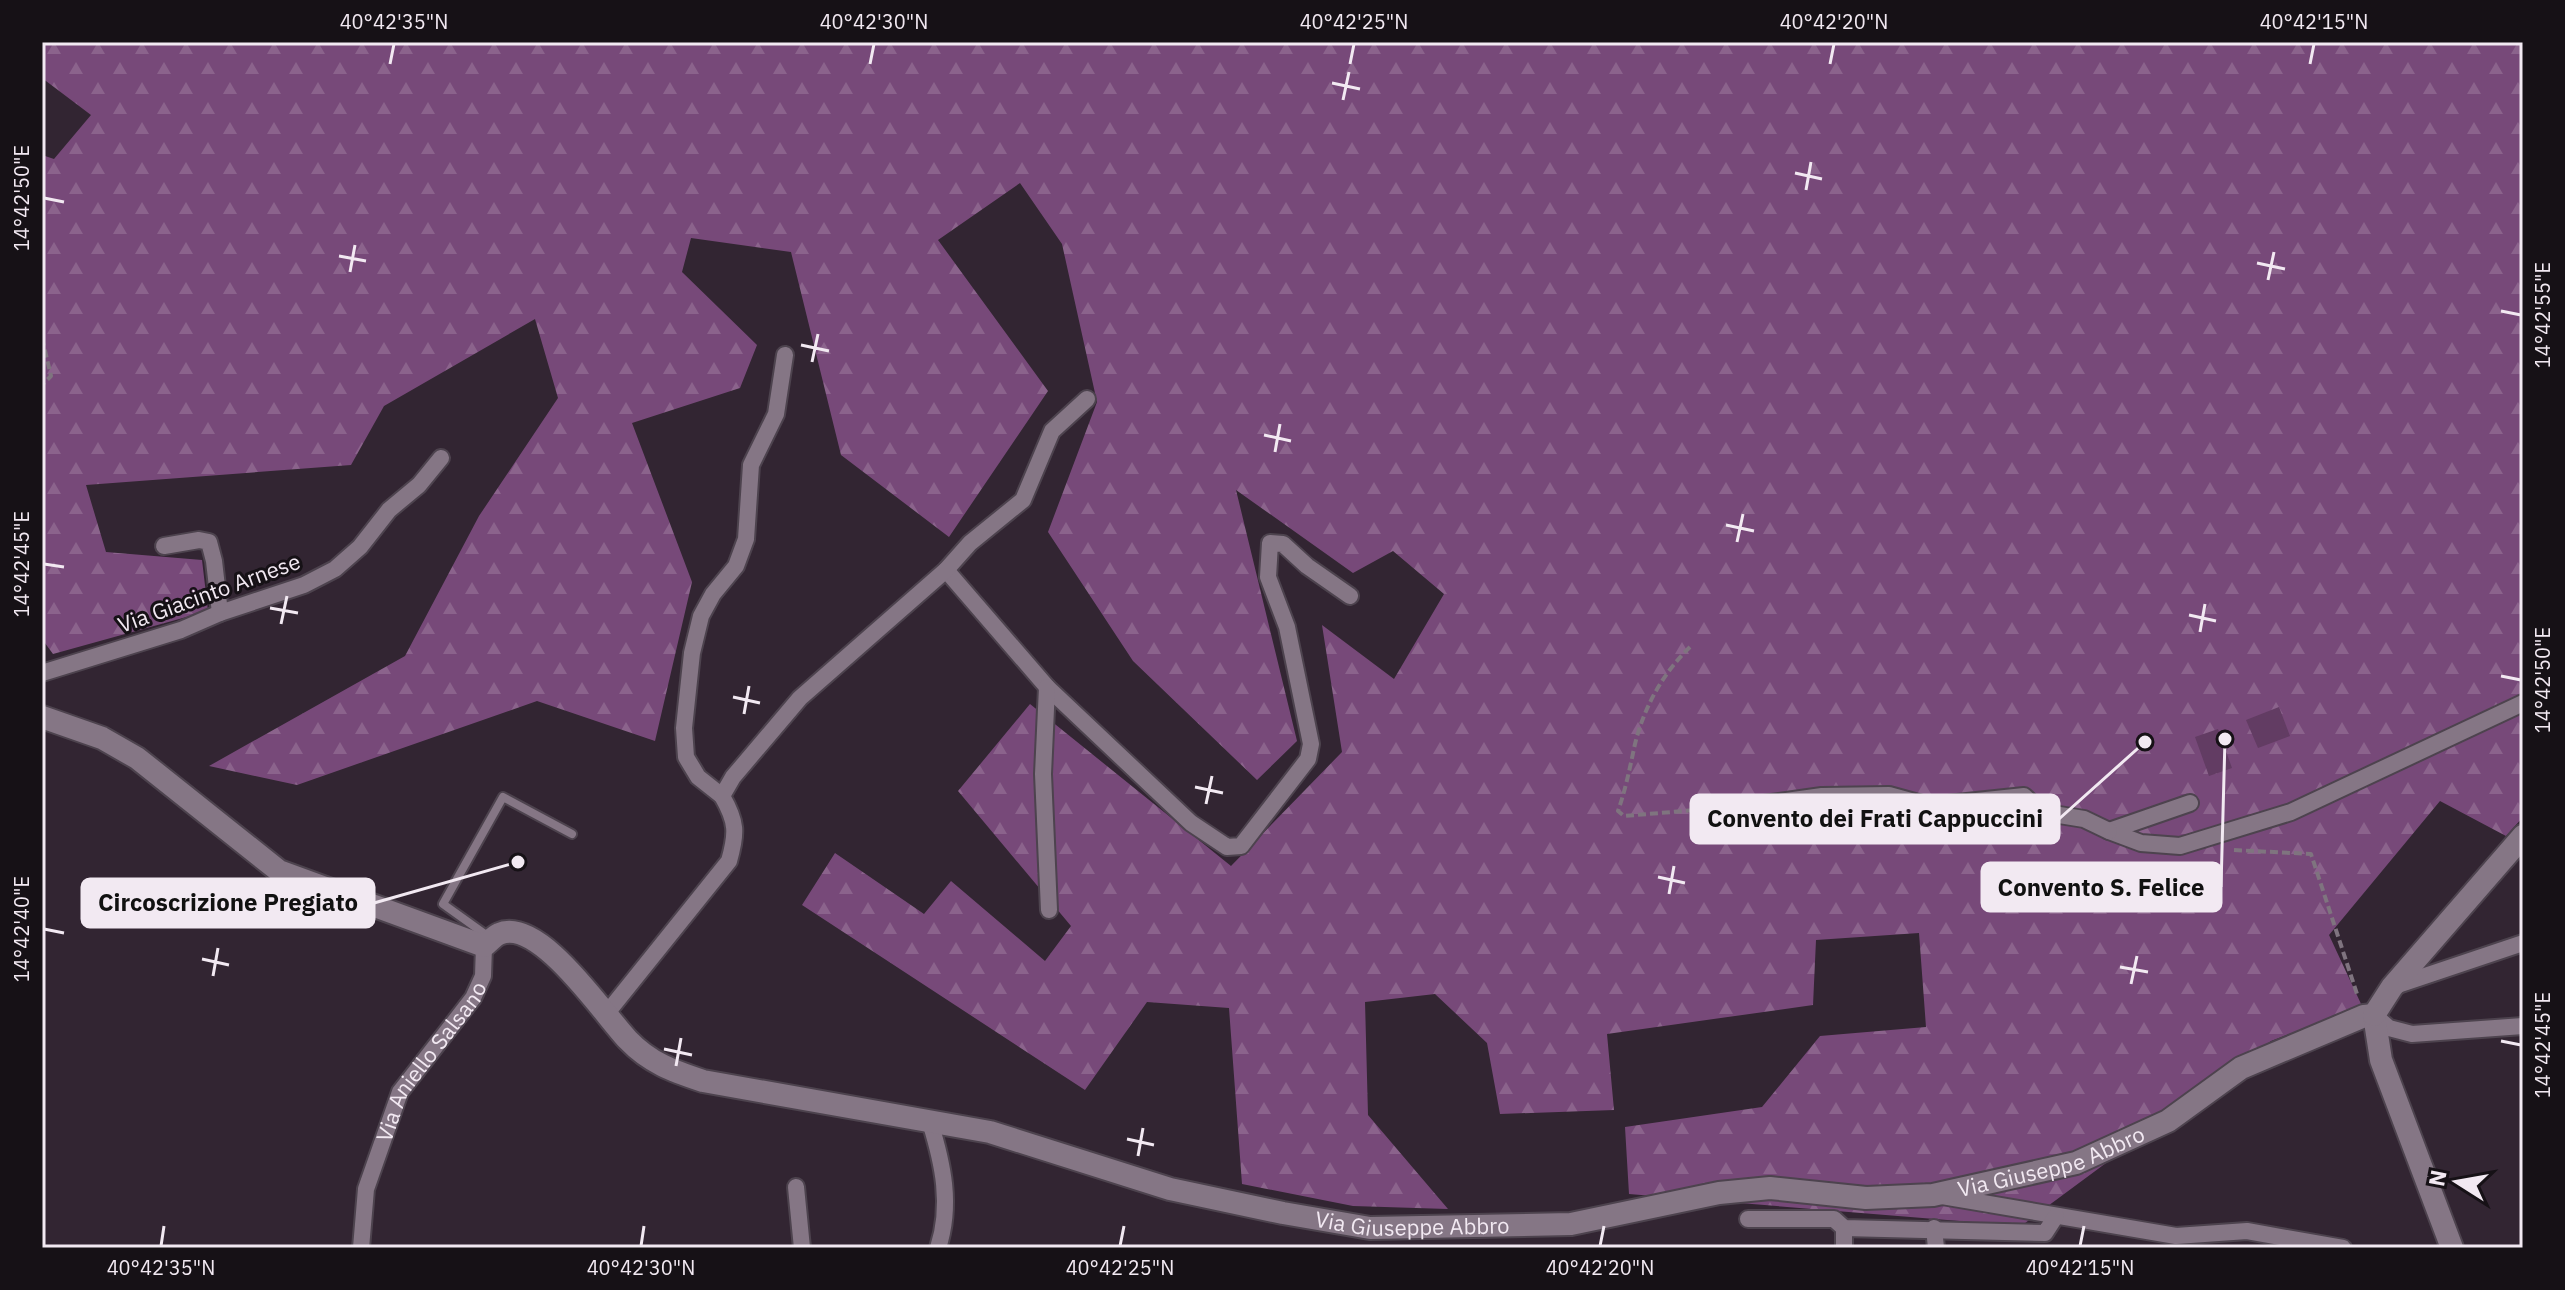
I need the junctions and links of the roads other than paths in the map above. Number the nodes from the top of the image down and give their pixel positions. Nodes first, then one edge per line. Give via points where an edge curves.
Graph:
1 (785, 355) dead end
2 (1087, 399) dead end
3 (441, 458) dead end
4 (164, 546) dead end
5 (946, 570) junction
6 (1350, 596) dead end
7 (220, 613) junction
8 (42, 673) edge
9 (1047, 687) junction
10 (2523, 703) edge
11 (42, 717) edge
12 (722, 796) junction
13 (2190, 803) dead end
14 (1749, 806) road end
15 (2109, 831) junction
16 (572, 834) dead end
17 (2523, 836) edge
18 (1049, 910) dead end
19 (488, 943) junction
20 (2523, 943) edge
21 (2392, 987) junction
22 (607, 1013) junction
23 (2369, 1016) junction
24 (2523, 1026) edge
25 (930, 1122) junction
26 (796, 1187) dead end
27 (1933, 1195) junction
28 (2056, 1216) junction
29 (1748, 1219) dead end
30 (1844, 1228) junction
31 (1934, 1228) junction
32 (2045, 1240) edge
33 (361, 1248) edge
34 (802, 1248) edge
35 (938, 1248) edge
36 (1844, 1248) edge
37 (1936, 1248) edge
38 (2343, 1248) edge
39 (2452, 1248) edge

1 - 12 street via 776,414 751,465 746,539 736,566 701,616 692,653 686,757 698,777
2 - 5 street via 1052,431 1023,500
3 - 7 street, Via Giacinto Arnese via 335,569
4 - 7 street via 209,542
5 - 9 street
5 - 12 street via 800,698
6 - 9 street via 1283,544 1270,543 1268,577 1287,627 1311,744 1308,759 1241,846 1227,847 1191,823
7 - 8 street, Via Giacinto Arnese
9 - 18 street via 1043,774
10 - 15 street via 2291,812 2180,846 2141,843
11 - 19 street, Via Aniello Salsano via 102,738 137,758 279,871
12 - 22 street via 734,816 736,838 729,861
13 - 15 street
14 - 15 street via 1822,796 1889,795 1929,806 2024,796 2041,812 2084,819
16 - 19 lane via 503,797 443,904
17 - 21 street
19 - 22 street, Via Giuseppe Abbro via 499,934 517,933 556,956
19 - 33 street, Via Aniello Salsano via 473,998 400,1092 366,1189
20 - 21 street
21 - 23 street
22 - 25 street, Via Giuseppe Abbro via 629,1041 661,1067 703,1081
23 - 24 street via 2412,1034
23 - 27 street, Via Giuseppe Abbro via 2241,1068 2168,1121 2076,1163
23 - 39 street
25 - 27 street, Via Giuseppe Abbro via 990,1132 1170,1189 1370,1228 1571,1224 1719,1193 1770,1188 1866,1198
25 - 35 street via 944,1169 944,1231
26 - 34 street
27 - 28 street
28 - 32 street
28 - 38 street via 2176,1236 2247,1231
29 - 30 street via 1834,1219
30 - 31 street
30 - 36 street
31 - 32 street
31 - 37 street

